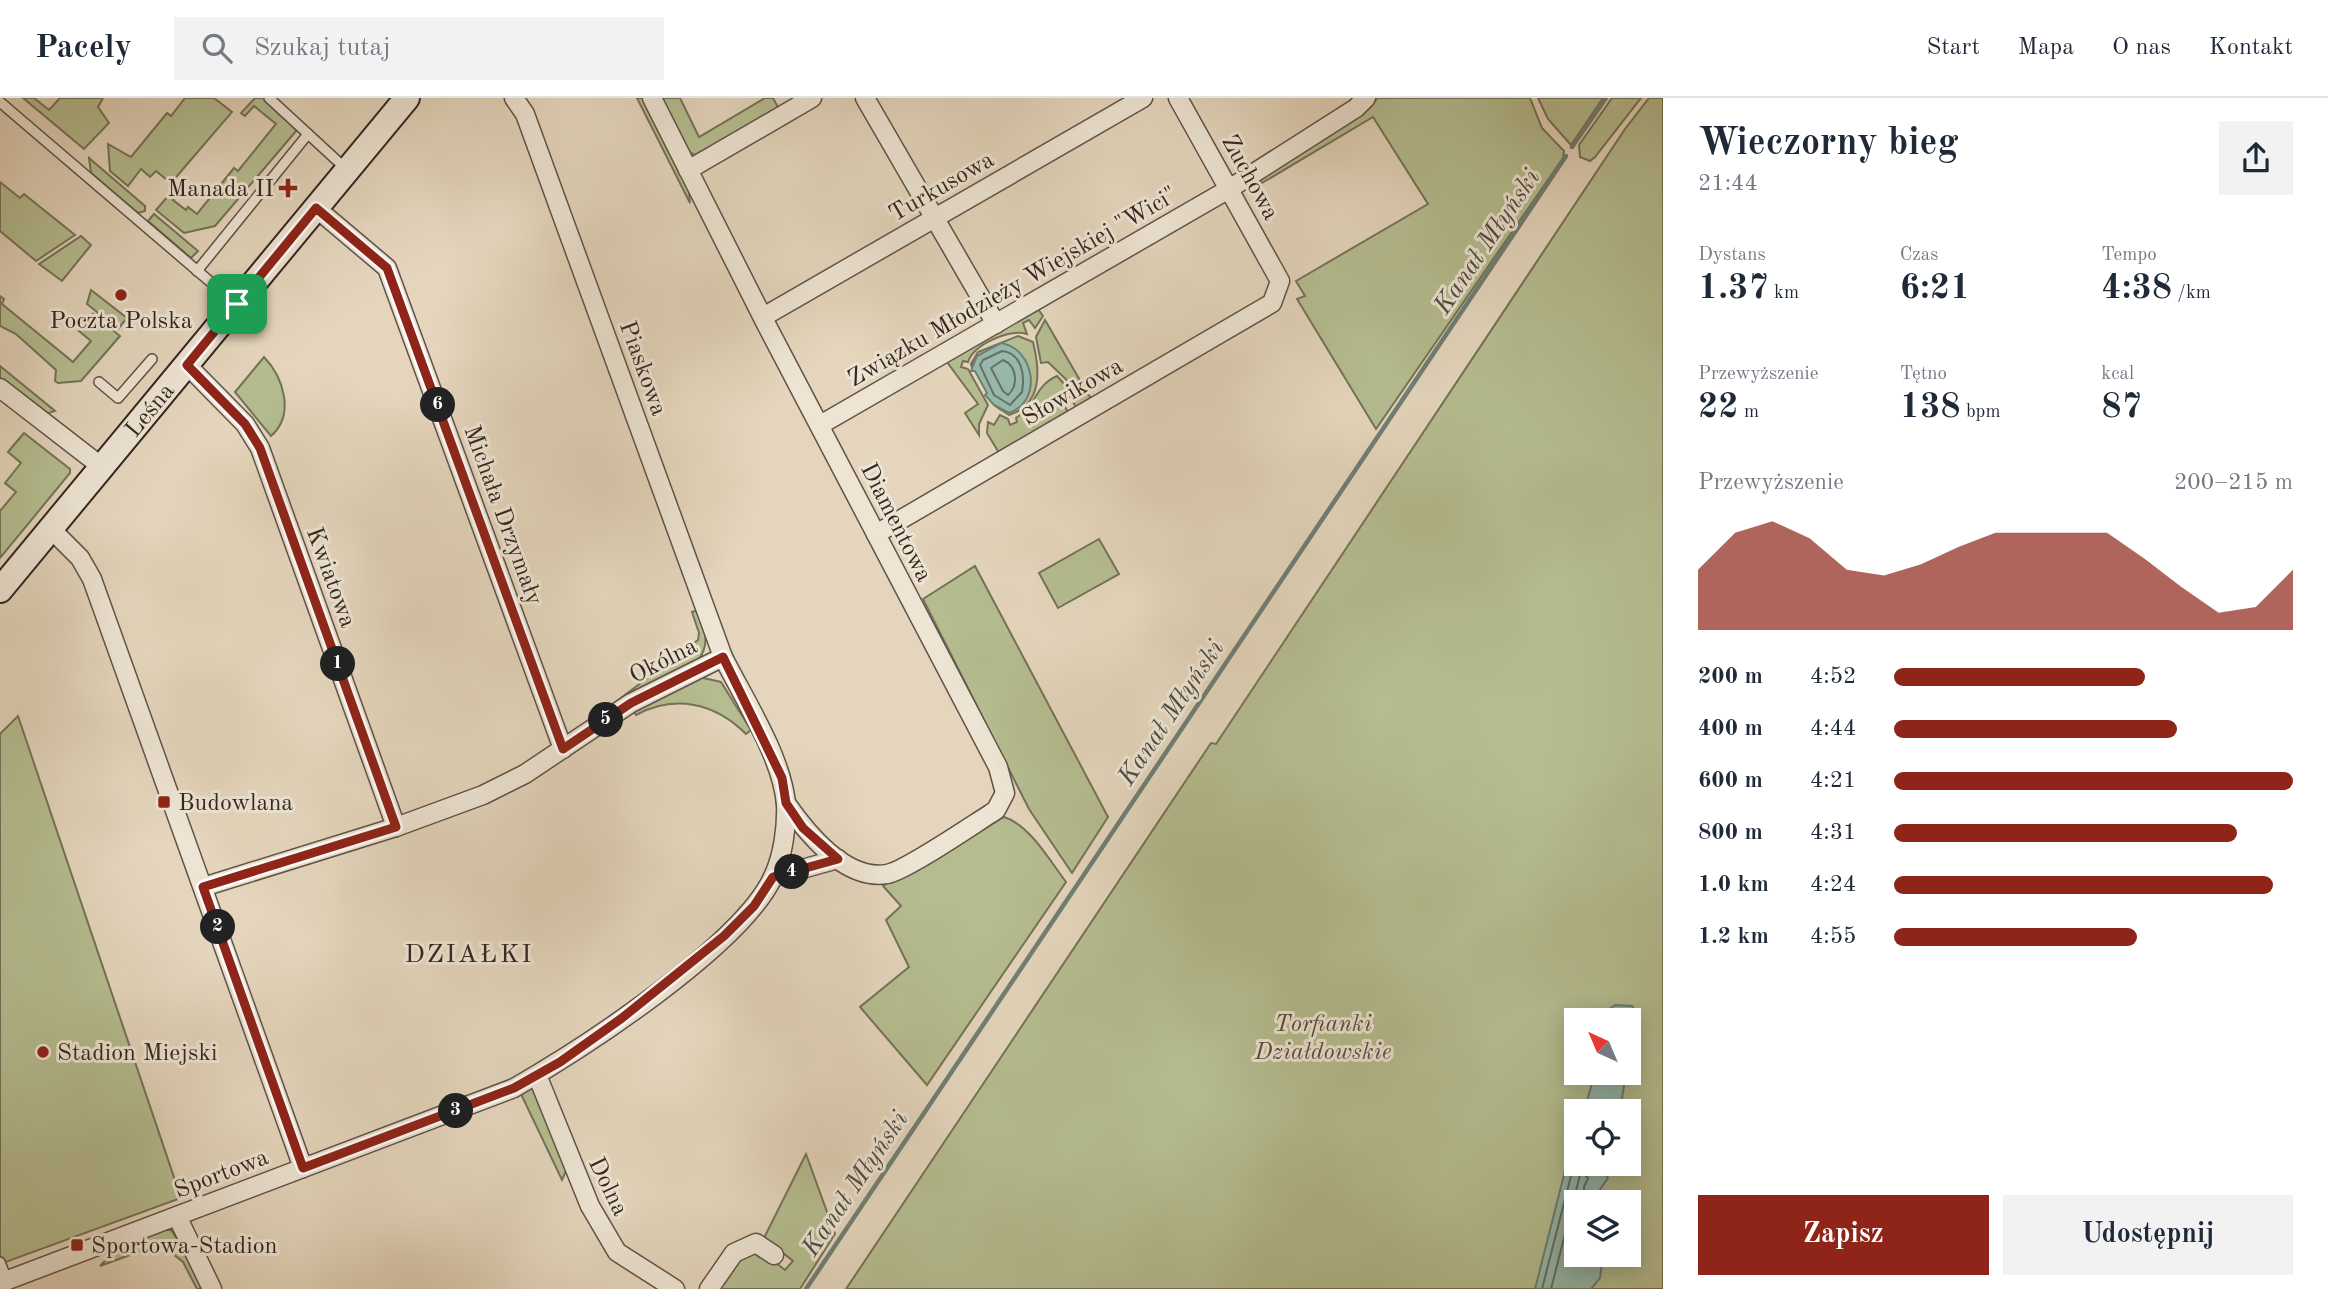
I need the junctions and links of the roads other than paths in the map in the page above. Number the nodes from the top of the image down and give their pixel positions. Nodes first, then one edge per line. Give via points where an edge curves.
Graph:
1 (269, 98) edge
2 (407, 98) edge
3 (514, 98) edge
4 (652, 98) edge
5 (812, 98) edge
6 (865, 98) edge
7 (1143, 98) edge
8 (1178, 98) edge
9 (1366, 98) edge
10 (0, 102) edge
11 (308, 134) junction
12 (348, 170) junction
13 (688, 170) junction
14 (1229, 189) junction
15 (316, 208) junction
16 (935, 218) junction
17 (197, 271) junction
18 (1280, 281) joint
19 (237, 304) junction
20 (763, 317) junction
21 (996, 324) junction
22 (152, 359) dead end
23 (187, 365) junction
24 (99, 382) dead end
25 (0, 388) edge
26 (820, 425) junction
27 (102, 467) junction
28 (51, 529) junction
29 (876, 534) junction
30 (0, 590) edge
31 (723, 657) junction
32 (563, 749) junction
33 (786, 803) junction
34 (396, 827) junction
35 (803, 828) junction
36 (782, 843) junction
37 (819, 843) junction
38 (838, 859) junction
39 (813, 866) junction
40 (794, 871) junction
41 (773, 877) junction
42 (203, 887) junction
43 (537, 1075) junction
44 (303, 1168) junction
45 (177, 1216) junction
46 (774, 1255) dead end
47 (0, 1262) edge
48 (4, 1282) edge
49 (212, 1289) edge
50 (675, 1289) edge
51 (709, 1289) edge

1 - 11 lane
2 - 12 street, Leśna
3 - 31 street, Piaskowa via 525,114
4 - 13 street, Diamentowa
5 - 13 street
6 - 16 street
7 - 16 street, Turkusowa
8 - 14 street, Zuchowa
9 - 14 street, Związku Młodzieży Wiejskiej "Wici"
10 - 17 lane
11 - 12 lane
11 - 17 lane
12 - 15 street, Leśna
13 - 20 street, Diamentowa
14 - 18 street, Zuchowa
14 - 21 street, Związku Młodzieży Wiejskiej "Wici"
15 - 19 street, Leśna
15 - 32 street, Michała Drzymały via 387,268
16 - 20 street, Turkusowa
16 - 21 street
17 - 19 lane
18 - 29 street, Słowikowa via 1272,303
19 - 23 street, Leśna
20 - 26 street, Diamentowa
21 - 26 street, Związku Młodzieży Wiejskiej "Wici"
22 - 24 lane via 118,398
23 - 27 street, Leśna
23 - 34 street, Kwiatowa via 245,424 260,448
25 - 27 street
26 - 29 street, Diamentowa
27 - 28 street, Leśna
28 - 30 street, Leśna
28 - 42 street via 80,558 92,579
29 - 38 street, Diamentowa via 998,766 1005,793 996,810 891,873 870,873
31 - 32 street, Okólna via 631,703
31 - 33 street, Okólna via 782,778
32 - 34 street, Okólna via 505,785
33 - 35 street, Diamentowa
33 - 36 street, Okólna
34 - 42 street, Okólna
35 - 36 street
35 - 37 street, Diamentowa
36 - 40 street
36 - 41 street, Okólna
37 - 38 street, Diamentowa
37 - 39 street
38 - 39 street
39 - 40 street
40 - 41 street
41 - 43 street, Okólna via 743,918 702,955 594,1039
42 - 44 street
43 - 44 street, Sportowa via 514,1088
43 - 50 street, Dolna via 584,1194 617,1252
44 - 45 street, Sportowa
45 - 48 street, Sportowa
45 - 49 street
46 - 51 street via 756,1243 734,1253
47 - 48 lane

